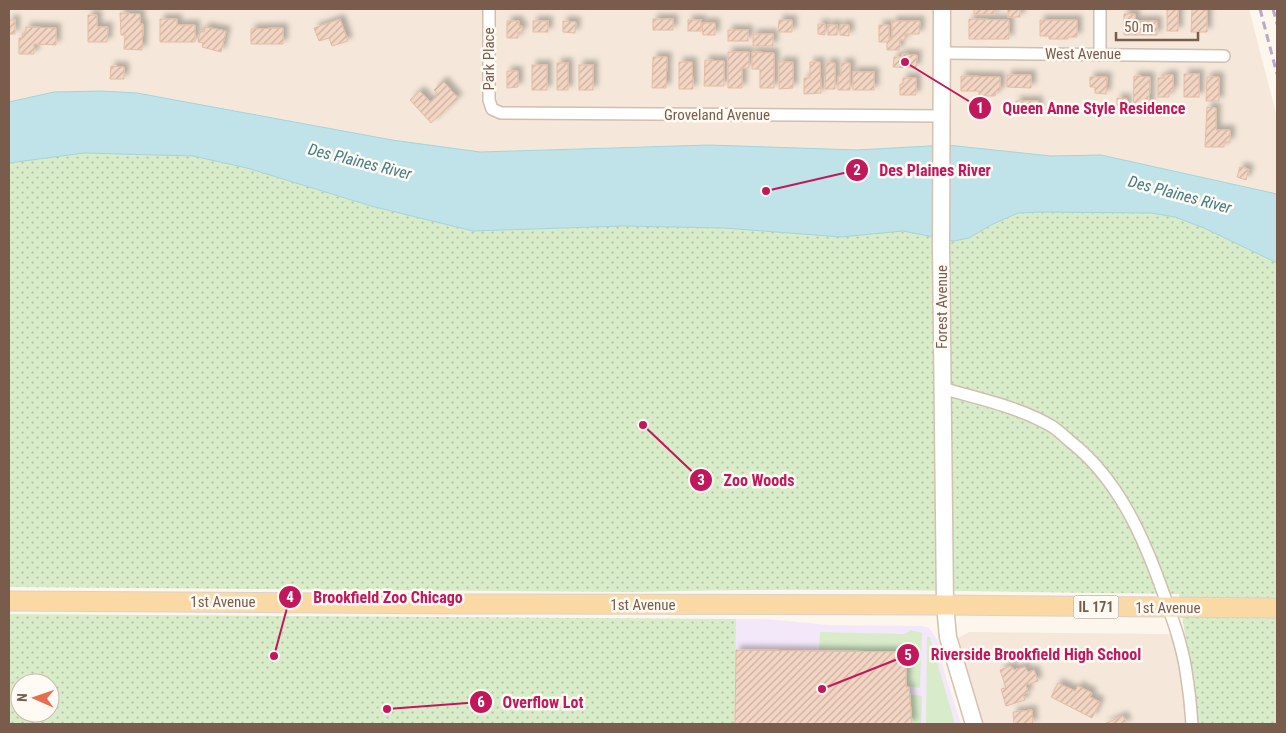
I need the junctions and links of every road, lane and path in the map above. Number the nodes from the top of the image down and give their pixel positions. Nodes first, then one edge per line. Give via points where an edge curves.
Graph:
1 (489, 9) edge
2 (942, 9) edge
3 (1100, 9) edge
4 (943, 53) junction
5 (1100, 54) junction
6 (1224, 56) dead end
7 (492, 109) joint
8 (943, 116) junction
9 (942, 388) junction
10 (9, 601) edge
11 (945, 605) junction
12 (1168, 608) junction
13 (1277, 608) edge
14 (974, 724) edge
15 (1192, 724) edge

1 - 7 street, Park Place via 489,100
2 - 4 street, Forest Avenue
3 - 5 street
4 - 5 street, West Avenue
4 - 8 street, Forest Avenue
5 - 6 street, West Avenue
7 - 8 street, Groveland Avenue via 506,114
8 - 9 street, Forest Avenue
9 - 11 street, Forest Avenue
9 - 12 street via 1020,412 1053,427 1079,448 1119,495 1146,548
10 - 11 main road, 1st Avenue / IL 171
11 - 12 main road, 1st Avenue / IL 171
11 - 14 street, Forest Avenue via 948,637
12 - 13 main road, 1st Avenue / IL 171
12 - 15 street via 1186,671

